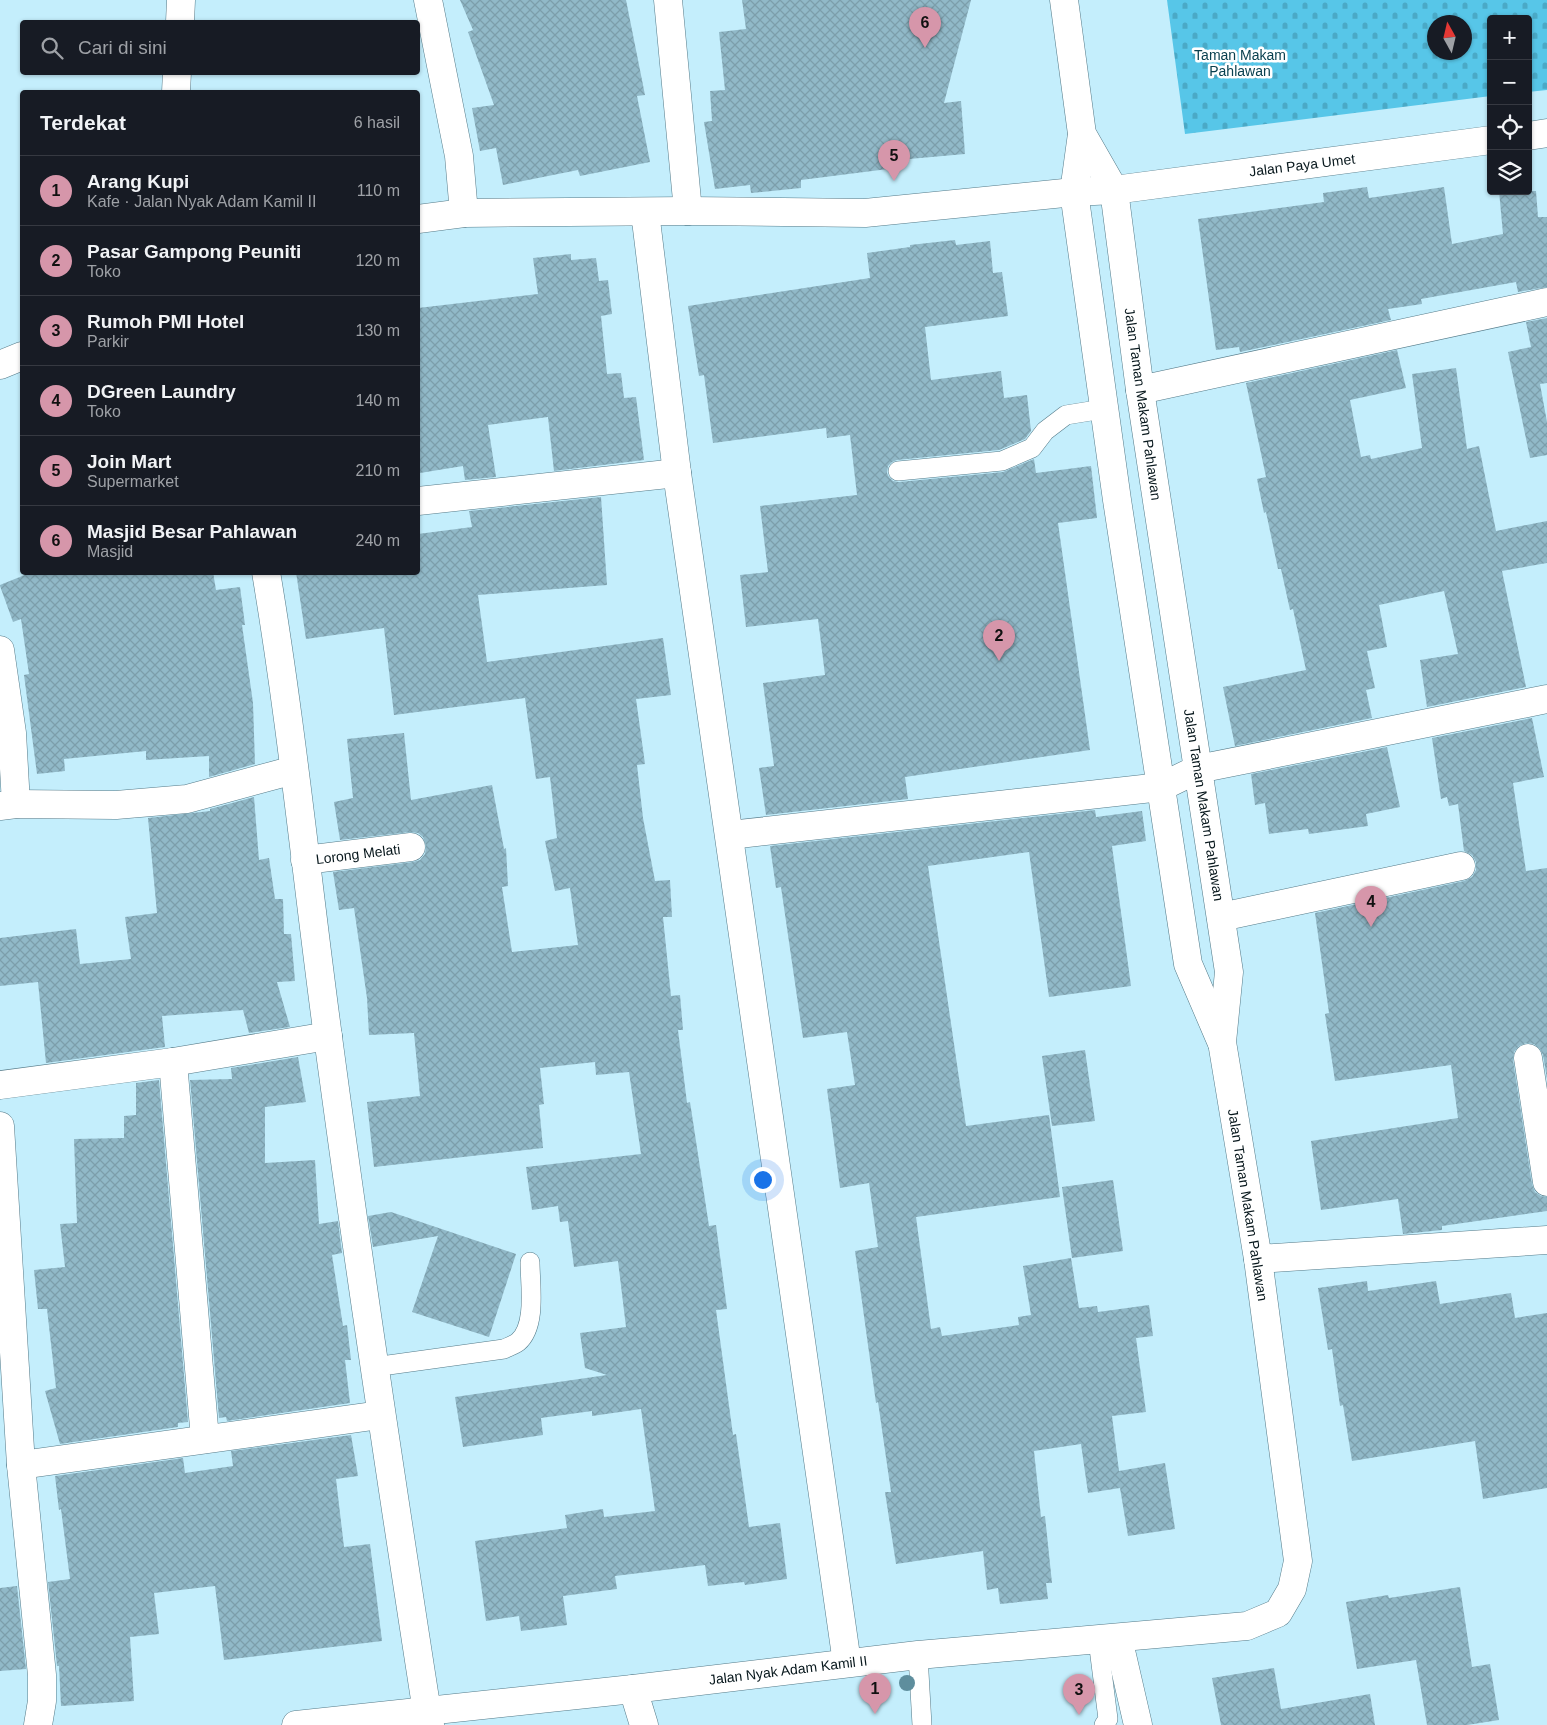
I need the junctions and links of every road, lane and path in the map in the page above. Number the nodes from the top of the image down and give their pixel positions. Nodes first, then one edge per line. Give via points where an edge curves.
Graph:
1 (181, 0) edge
2 (428, 0) edge
3 (668, 0) edge
4 (1064, 0) edge
5 (180, 20) edge
6 (177, 75) edge
7 (176, 90) edge
8 (1547, 133) edge
9 (1082, 134) junction
10 (1532, 135) edge
11 (1487, 141) edge
12 (1114, 190) junction
13 (1074, 192) junction
14 (688, 211) junction
15 (645, 212) junction
16 (464, 213) junction
17 (420, 219) edge
18 (1547, 302) edge
19 (20, 357) edge
20 (0, 365) edge
21 (1140, 390) junction
22 (1103, 409) junction
23 (898, 471) dead end
24 (677, 473) junction
25 (1157, 496) junction
26 (1116, 500) junction
27 (420, 501) edge
28 (266, 575) edge
29 (0, 650) edge
30 (1547, 699) edge
31 (1198, 769) junction
32 (294, 770) junction
33 (1161, 787) junction
34 (8, 805) edge
35 (730, 835) junction
36 (411, 847) dead end
37 (305, 860) junction
38 (1461, 866) dead end
39 (1221, 917) junction
40 (328, 1036) junction
41 (1222, 1042) junction
42 (1528, 1058) dead end
43 (173, 1062) junction
44 (0, 1086) edge
45 (0, 1126) edge
46 (1547, 1182) edge
47 (1547, 1240) edge
48 (1258, 1258) junction
49 (530, 1262) dead end
50 (374, 1367) junction
51 (8, 1392) edge
52 (380, 1415) junction
53 (205, 1439) junction
54 (21, 1465) junction
55 (1278, 1613) joint
56 (1108, 1639) junction
57 (918, 1655) junction
58 (847, 1663) junction
59 (633, 1689) junction
60 (429, 1718) edge
61 (38, 1725) edge
62 (296, 1725) edge
63 (644, 1725) edge
64 (922, 1725) edge
65 (1104, 1725) edge
66 (1138, 1725) edge

1 - 5 street
2 - 16 street via 459,156
3 - 14 street
4 - 9 street, Jalan Taman Makam Pahlawan
6 - 7 street
8 - 10 street
9 - 12 street, Jalan Taman Makam Pahlawan
9 - 13 street
11 - 12 street, Jalan Paya Umet
12 - 13 street, Jalan Paya Umet
12 - 21 street, Jalan Taman Makam Pahlawan
13 - 14 street, Jalan Paya Umet via 865,213
13 - 22 street
14 - 15 street, Jalan Paya Umet
15 - 16 street, Jalan Paya Umet
15 - 24 street
16 - 17 street, Jalan Paya Umet
18 - 21 street
19 - 20 street
21 - 25 street, Jalan Taman Makam Pahlawan
22 - 23 lane via 1066,416 1045,431 1032,448 1002,461
22 - 26 street
24 - 27 street
24 - 35 street
25 - 26 street
25 - 31 street, Jalan Taman Makam Pahlawan
26 - 33 street
28 - 32 street
29 - 34 street via 12,733
30 - 31 street
31 - 33 street
31 - 39 street, Jalan Taman Makam Pahlawan
32 - 34 street via 188,798 116,805
32 - 37 street
33 - 35 street
33 - 41 street via 1188,964
35 - 58 street
36 - 37 street, Lorong Melati
37 - 40 street
38 - 39 street
39 - 41 street, Jalan Taman Makam Pahlawan via 1229,972
40 - 43 street
40 - 50 street
41 - 48 street, Jalan Taman Makam Pahlawan
42 - 46 street
43 - 44 street
43 - 53 street
45 - 51 street
47 - 48 street
48 - 55 street, Jalan Taman Makam Pahlawan via 1298,1561 1292,1589
49 - 50 lane via 531,1314 518,1342 504,1349
50 - 52 street
51 - 54 street
52 - 53 street
52 - 60 street
53 - 54 street
54 - 61 street via 42,1675
55 - 56 street, Jalan Nyak Adam Kamil II via 1247,1626
56 - 57 street, Jalan Nyak Adam Kamil II
56 - 65 lane via 1108,1720
56 - 66 street
57 - 58 street, Jalan Nyak Adam Kamil II
57 - 64 lane
58 - 59 street, Jalan Nyak Adam Kamil II
59 - 60 street, Jalan Nyak Adam Kamil II
59 - 63 street
60 - 62 street, Jalan Nyak Adam Kamil II

